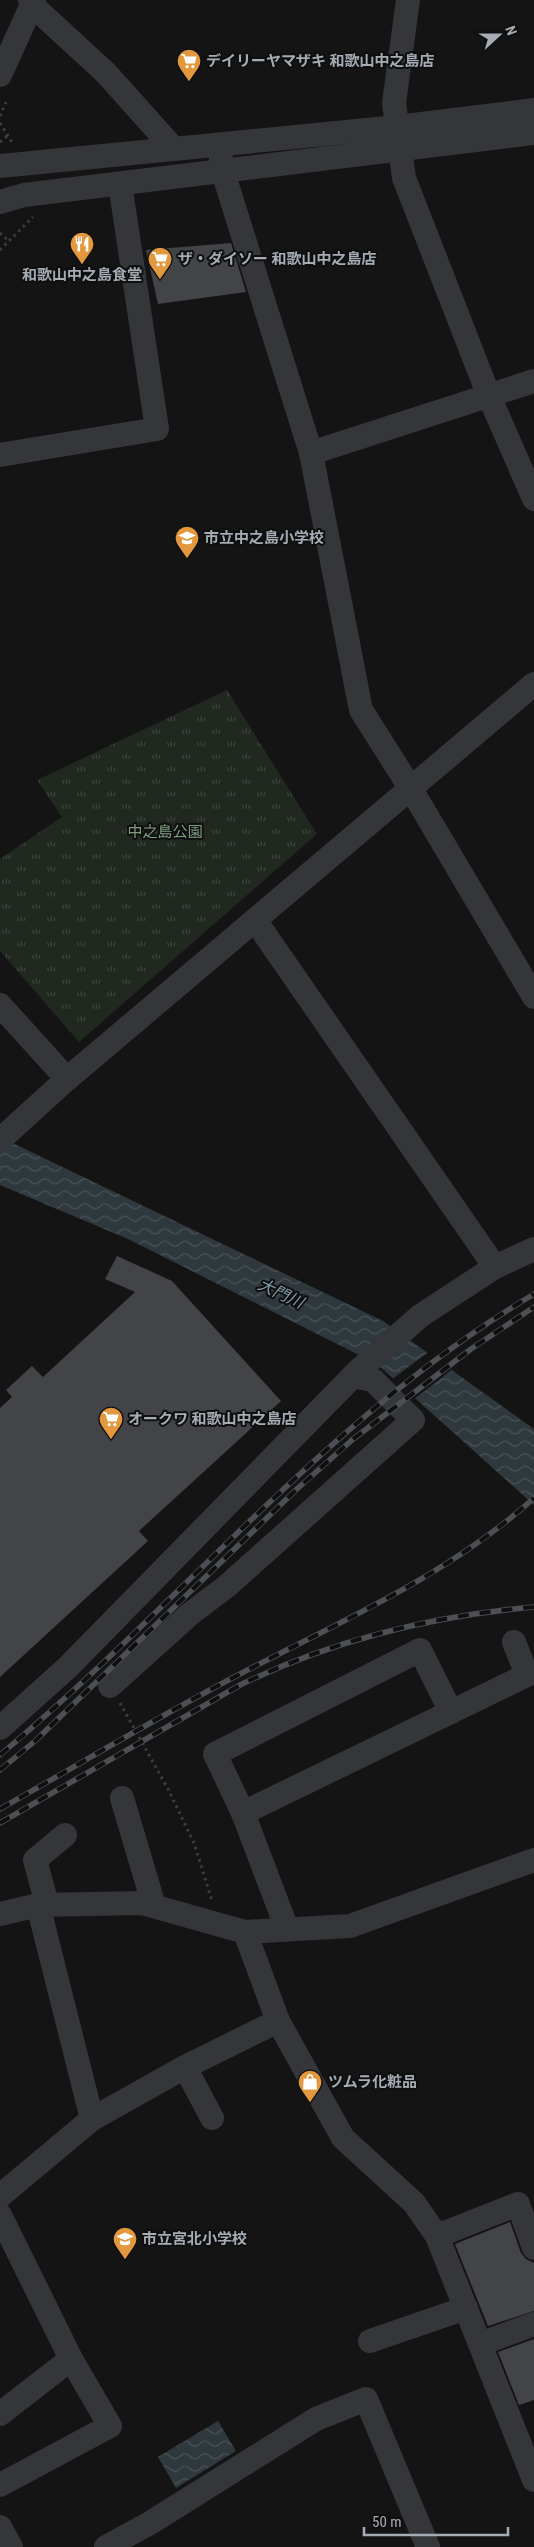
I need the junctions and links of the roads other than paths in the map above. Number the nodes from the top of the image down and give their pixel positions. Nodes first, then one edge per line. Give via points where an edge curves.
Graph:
1 (408, 0) edge
2 (32, 2) edge
3 (0, 74) edge
4 (534, 110) edge
5 (397, 127) junction
6 (534, 133) edge
7 (219, 145) junction
8 (174, 149) junction
9 (399, 151) junction
10 (2, 165) edge
11 (223, 172) junction
12 (120, 184) junction
13 (0, 192) edge
14 (24, 195) junction
15 (0, 202) edge
16 (0, 207) edge
17 (534, 381) edge
18 (489, 396) junction
19 (311, 453) junction
20 (0, 455) edge
21 (534, 499) edge
22 (534, 684) edge
23 (411, 789) junction
24 (255, 920) junction
25 (534, 997) edge
26 (0, 1005) edge
27 (67, 1079) junction
28 (7, 1134) edge
29 (534, 1249) edge
30 (495, 1267) junction
31 (356, 1373) junction
32 (514, 1642) dead end
33 (110, 1686) road end
34 (451, 1712) junction
35 (0, 1728) edge
36 (127, 1802) dead end
37 (243, 1813) junction
38 (65, 1835) dead end
39 (534, 1860) edge
40 (43, 1905) junction
41 (154, 1906) junction
42 (0, 1914) edge
43 (288, 1929) junction
44 (245, 1932) junction
45 (278, 2021) junction
46 (184, 2067) junction
47 (212, 2118) dead end
48 (92, 2119) junction
49 (0, 2196) edge
50 (0, 2215) edge
51 (437, 2236) junction
52 (534, 2248) edge
53 (466, 2308) junction
54 (534, 2324) edge
55 (370, 2342) dead end
56 (480, 2344) junction
57 (71, 2359) junction
58 (0, 2414) edge
59 (534, 2480) edge
60 (0, 2486) edge
61 (0, 2526) edge
62 (11, 2547) edge
63 (106, 2547) edge
64 (428, 2547) edge

1 - 5 street via 394,103
2 - 3 street
2 - 8 street via 106,73
4 - 5 street
5 - 7 street
5 - 9 street
6 - 9 street
7 - 8 street
7 - 11 street
8 - 10 street
9 - 11 street
9 - 18 street via 404,178
11 - 12 street
11 - 19 street
12 - 14 street
12 - 20 street via 157,429
13 - 14 street
14 - 15 street
14 - 16 street
17 - 18 street
18 - 19 street
18 - 21 street
19 - 23 street via 361,710
22 - 23 street
23 - 24 street
23 - 25 street
24 - 27 street
24 - 30 street
26 - 27 street
27 - 28 street
29 - 30 street
30 - 31 street via 420,1316
31 - 33 street via 373,1380 413,1420
31 - 35 street via 68,1667
32 - 34 street via 527,1675
34 - 37 street
34 - 37 street via 420,1650 215,1754
36 - 41 street
37 - 43 street
38 - 40 street via 35,1860
39 - 43 street via 350,1926
40 - 41 street via 142,1903
40 - 42 street
40 - 48 street
41 - 44 street
43 - 44 street
44 - 45 street
45 - 46 street
45 - 51 street via 343,2138 414,2203
46 - 47 street
46 - 48 street
48 - 49 street
50 - 57 street
51 - 52 street via 518,2204
51 - 53 street
53 - 55 street
53 - 56 street
54 - 56 street
56 - 59 street
57 - 58 street
57 - 60 street via 110,2426
61 - 62 street
63 - 64 street via 316,2419 366,2399

